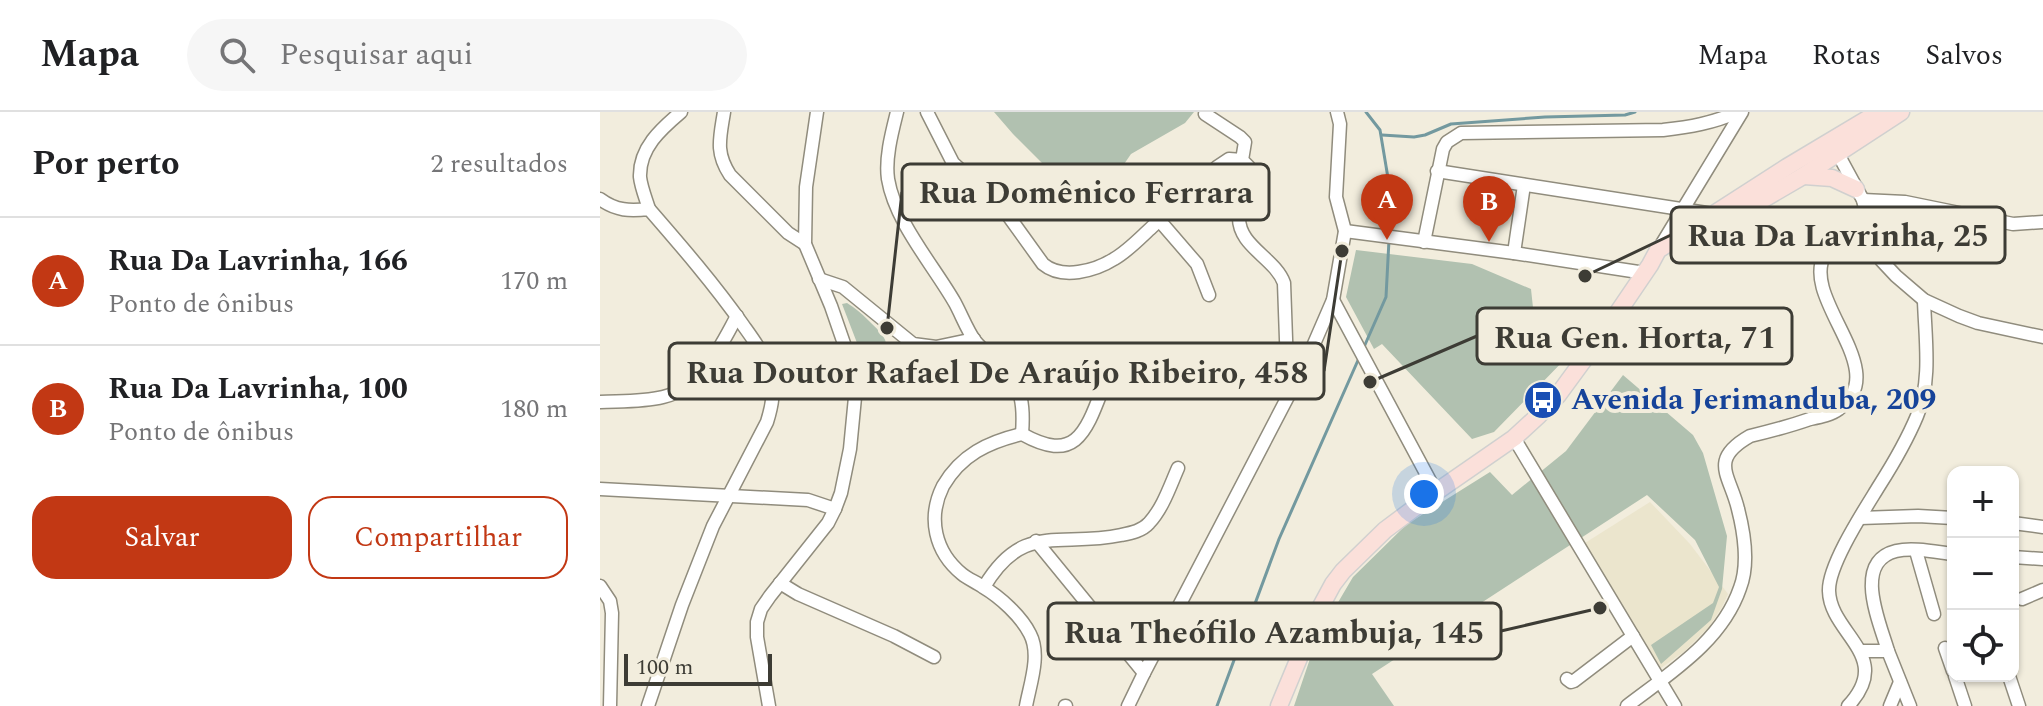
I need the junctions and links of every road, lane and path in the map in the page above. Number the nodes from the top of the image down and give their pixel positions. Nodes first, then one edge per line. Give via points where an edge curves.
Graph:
1 (681, 112) edge
2 (724, 112) edge
3 (817, 112) edge
4 (897, 112) edge
5 (927, 112) edge
6 (1337, 112) edge
7 (1740, 112) edge
8 (1901, 112) edge
9 (1205, 114) edge
10 (1879, 117) edge
11 (1838, 154) junction
12 (1242, 160) junction
13 (1437, 171) junction
14 (1803, 176) junction
15 (1524, 185) junction
16 (1859, 195) junction
17 (600, 199) edge
18 (649, 209) junction
19 (1683, 209) junction
20 (1713, 214) junction
21 (1868, 219) junction
22 (1159, 220) junction
23 (2043, 222) edge
24 (1345, 231) junction
25 (1424, 242) junction
26 (805, 244) junction
27 (1514, 253) junction
28 (1651, 263) junction
29 (819, 279) junction
30 (1209, 295) dead end
31 (1333, 300) junction
32 (1924, 300) junction
33 (737, 316) junction
34 (2043, 337) edge
35 (974, 339) junction
36 (913, 344) junction
37 (856, 387) junction
38 (1102, 390) dead end
39 (1288, 398) junction
40 (600, 402) edge
41 (1022, 434) junction
42 (1514, 438) junction
43 (1178, 468) dead end
44 (600, 489) edge
45 (1436, 492) junction
46 (727, 496) junction
47 (835, 509) junction
48 (1860, 518) junction
49 (1947, 518) edge
50 (2019, 524) edge
51 (2043, 527) edge
52 (1036, 541) junction
53 (1916, 551) junction
54 (1947, 554) edge
55 (2019, 557) edge
56 (2043, 559) edge
57 (780, 583) junction
58 (600, 586) edge
59 (984, 587) junction
60 (2043, 590) edge
61 (2022, 599) dead end
62 (1934, 614) dead end
63 (1633, 636) junction
64 (1945, 648) dead end
65 (1861, 651) junction
66 (1888, 651) junction
67 (1947, 654) edge
68 (934, 657) dead end
69 (1144, 673) junction
70 (1567, 679) dead end
71 (1660, 681) junction
72 (1900, 682) junction
73 (1957, 682) edge
74 (2011, 682) edge
75 (610, 706) edge
76 (648, 706) edge
77 (769, 706) edge
78 (1026, 706) edge
79 (1128, 706) edge
80 (1279, 706) edge
81 (1627, 706) edge
82 (1675, 706) edge
83 (1848, 706) edge
84 (1890, 706) edge
85 (1910, 706) edge
86 (1965, 706) edge
87 (2019, 706) edge

1 - 18 street via 646,148 640,178
2 - 26 street via 720,156 725,167
3 - 26 street via 806,187
4 - 35 street via 888,157 895,201
5 - 22 street via 953,163 1002,207 1050,270 1072,272 1101,265 1123,253
6 - 24 street via 1336,197
7 - 13 street via 1663,130 1461,133 1447,142
7 - 19 street
8 - 10 main road
9 - 12 street via 1245,142
10 - 11 main road
10 - 20 main road
11 - 14 main road
11 - 16 street
12 - 22 street via 1229,159 1217,167
12 - 39 street via 1249,167 1240,228 1284,283
13 - 15 street
13 - 25 street
14 - 16 main road via 1832,178
14 - 28 main road
15 - 19 street
15 - 27 street
16 - 21 street
16 - 23 street via 2013,224
17 - 18 street via 616,209
18 - 33 street
19 - 20 street
19 - 28 street
20 - 28 main road
21 - 32 street via 1881,260
21 - 71 street via 1835,242 1820,267 1823,289 1851,352 1853,393 1832,413 1750,436 1730,452 1724,471 1744,544 1741,587 1721,626
22 - 30 street via 1197,264
24 - 25 street
24 - 31 street
25 - 27 street
26 - 29 street
27 - 28 street
28 - 42 main road via 1558,395
29 - 36 street via 843,287
29 - 37 street
31 - 39 street
31 - 45 street
32 - 34 street via 1978,323
32 - 48 street via 1926,379 1919,413
33 - 40 street via 692,383 664,397
33 - 46 street via 770,372 773,404
35 - 36 street via 936,347
35 - 41 street via 1014,380 1021,395
36 - 37 street
37 - 47 street via 850,449
38 - 41 street via 1079,438 1051,446
39 - 69 street
41 - 59 street via 997,440 962,461 935,509 934,528 949,562
42 - 45 main road
42 - 63 street
43 - 52 street via 1160,508 1144,527 1105,538
44 - 46 street
45 - 80 main road via 1385,530 1333,584
46 - 47 street via 808,500
46 - 76 street
47 - 57 street
48 - 49 street
48 - 65 street via 1828,589 1845,630
50 - 51 street
52 - 59 street via 1011,554
52 - 69 street
53 - 54 street
53 - 62 street
53 - 66 street via 1888,554 1871,580
55 - 56 street
57 - 68 street
57 - 77 street via 757,622
58 - 75 street via 612,613
59 - 78 street via 1019,619 1033,641
60 - 61 street
63 - 70 street via 1577,679
63 - 71 street
64 - 67 street
65 - 66 street
65 - 83 street via 1863,684
66 - 72 street
69 - 79 street
71 - 81 street
71 - 82 street
72 - 84 street
72 - 85 street
73 - 86 street
74 - 87 street

